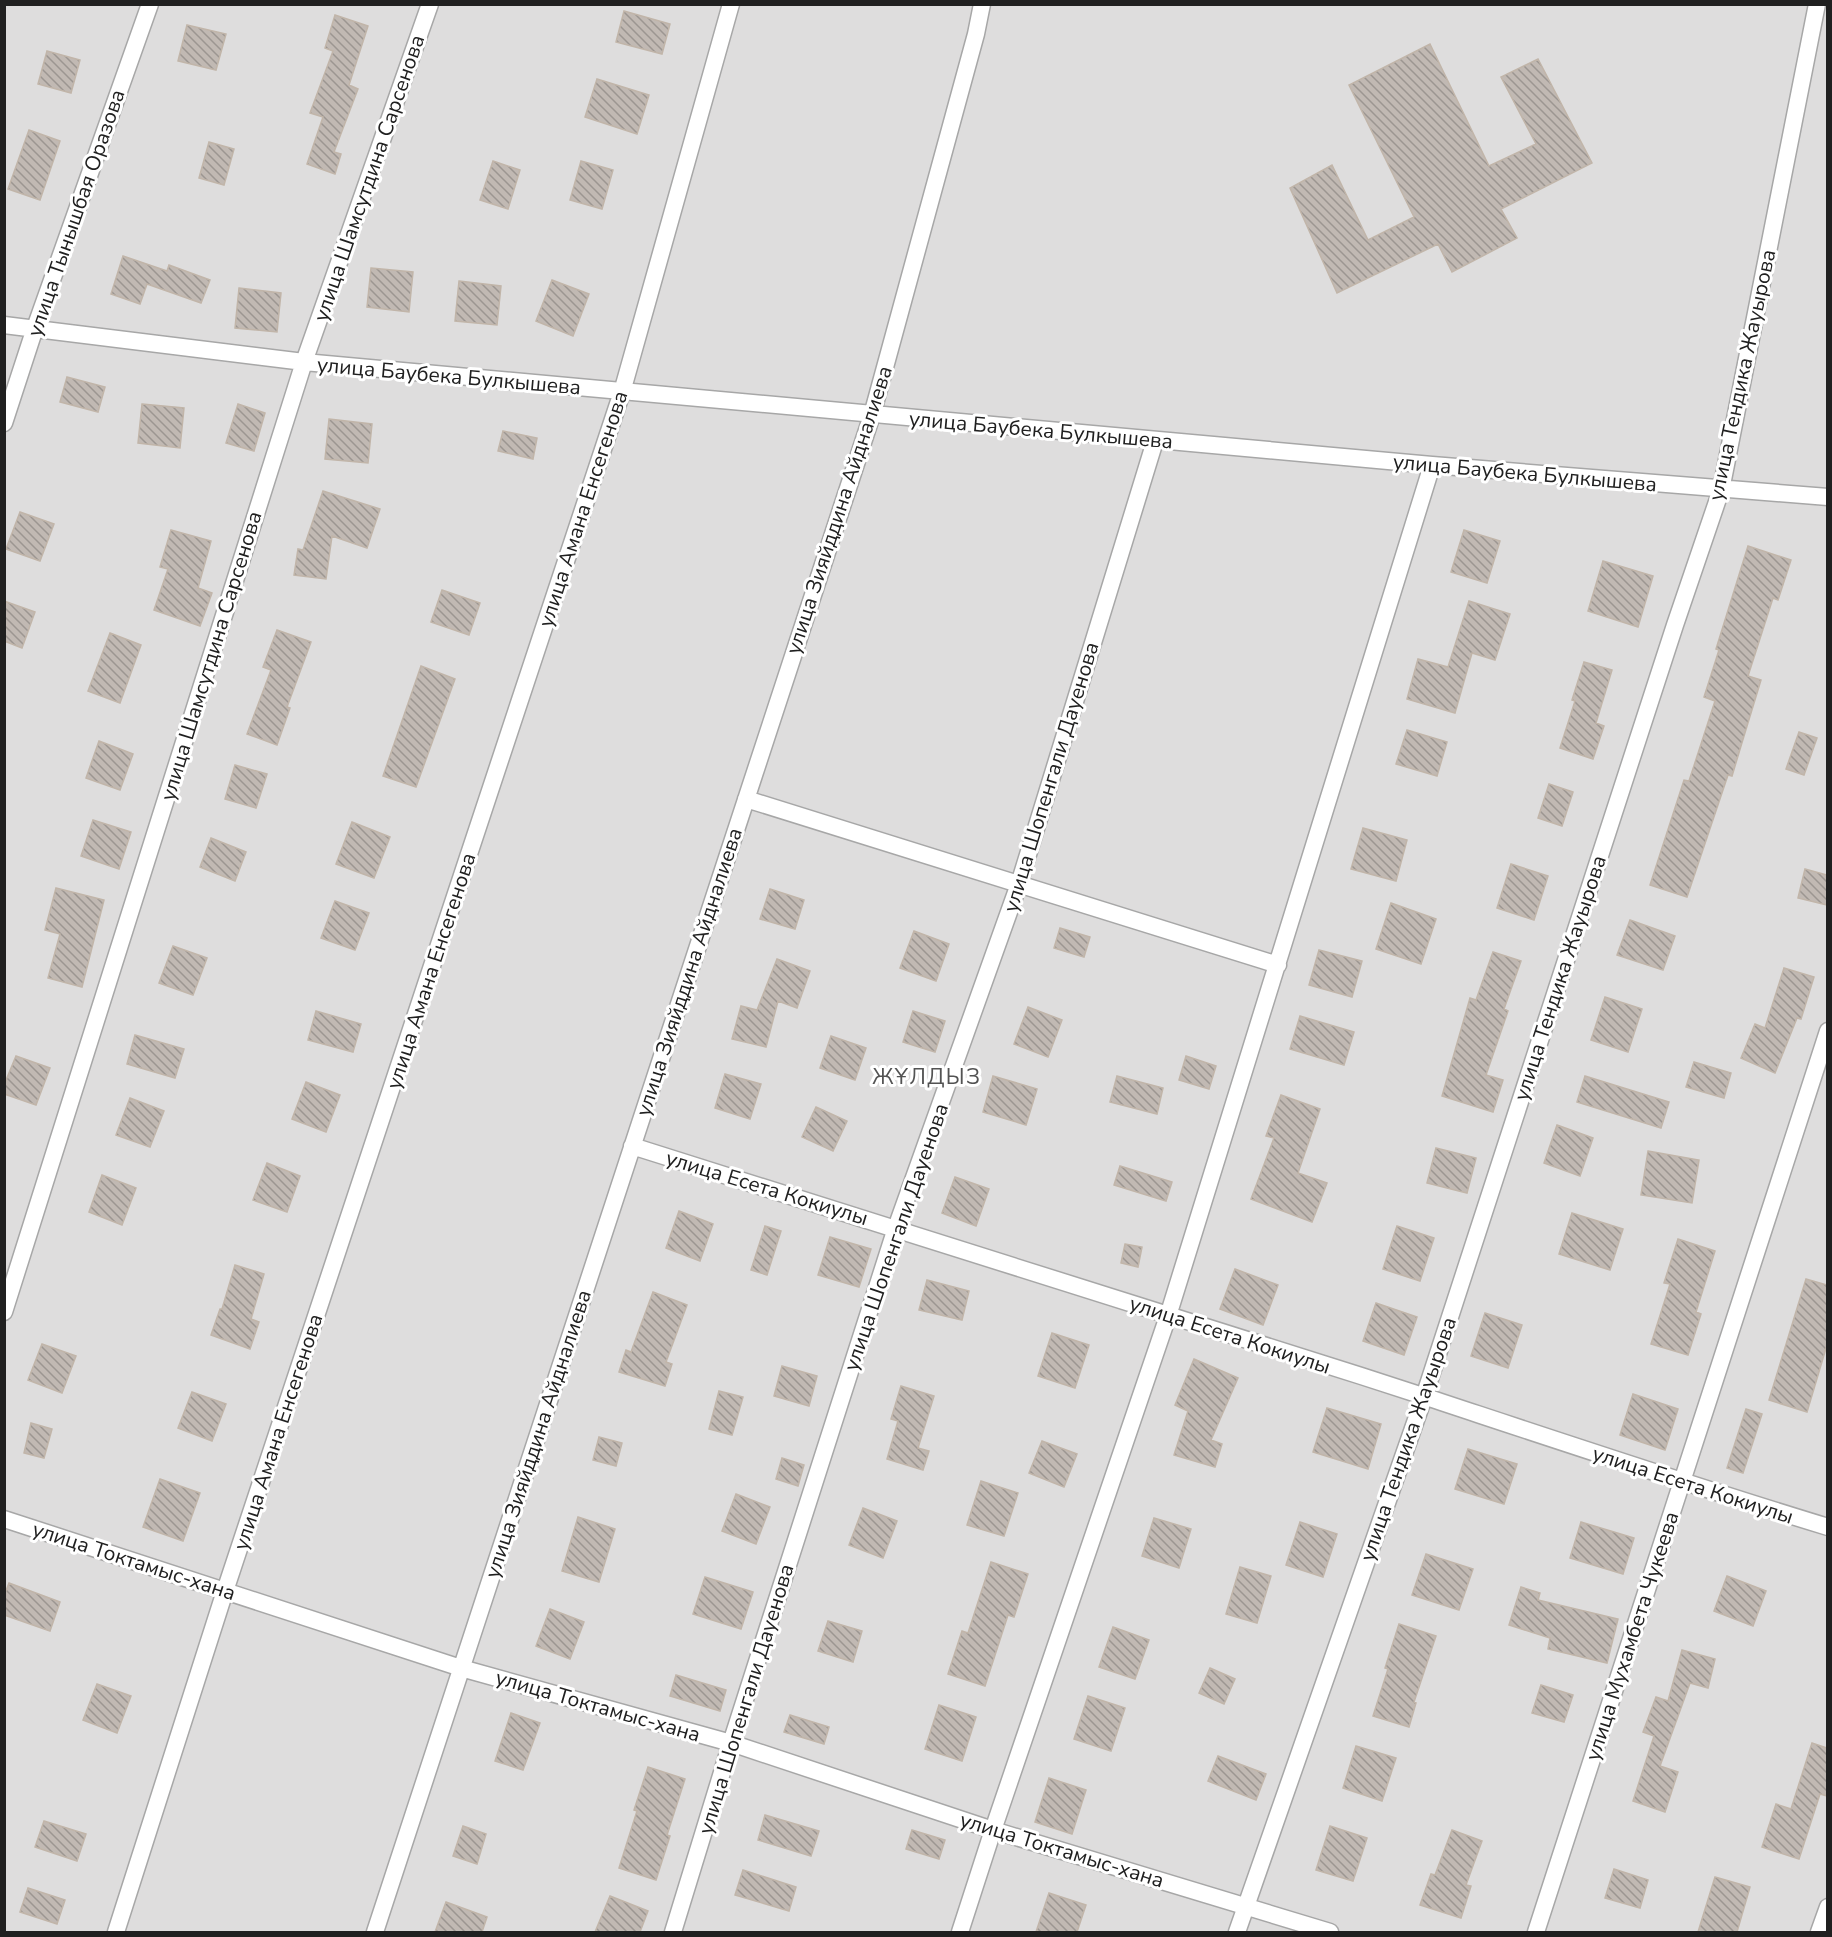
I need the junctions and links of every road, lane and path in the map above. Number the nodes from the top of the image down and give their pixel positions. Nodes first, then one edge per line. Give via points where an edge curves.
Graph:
1 (150, 4) edge
2 (430, 4) edge
3 (731, 4) edge
4 (982, 4) edge
5 (1817, 4) edge
6 (4, 325) edge
7 (35, 328) junction
8 (304, 362) junction
9 (622, 392) junction
10 (872, 416) junction
11 (4, 423) edge
12 (1155, 441) junction
13 (1432, 465) junction
14 (1721, 490) junction
15 (1827, 497) edge
16 (746, 799) junction
17 (1019, 884) junction
18 (1278, 965) junction
19 (1827, 1031) edge
20 (632, 1146) junction
21 (896, 1228) junction
22 (4, 1312) edge
23 (1168, 1316) junction
24 (1424, 1397) junction
25 (1682, 1482) junction
26 (4, 1519) edge
27 (1827, 1527) edge
28 (225, 1591) junction
29 (461, 1668) junction
30 (731, 1743) junction
31 (993, 1830) junction
32 (1246, 1905) junction
33 (1827, 1906) edge
34 (116, 1932) edge
35 (375, 1932) edge
36 (673, 1932) edge
37 (960, 1932) edge
38 (1237, 1932) edge
39 (1330, 1932) edge
40 (1536, 1932) edge
41 (1819, 1932) edge

1 - 7 street, улица Тынышбая Оразова
2 - 8 street, улица Шамсутдина Сарсенова
3 - 9 street, улица Амана Енсегенова
4 - 10 street, улица Зияйддина Айдналиева
5 - 14 street, улица Тендика Жауырова
6 - 7 street, улица Баубека Булкышева
7 - 8 street, улица Баубека Булкышева
7 - 11 street, улица Тынышбая Оразова
8 - 9 street, улица Баубека Булкышева
8 - 22 street, улица Шамсутдина Сарсенова
9 - 10 street, улица Баубека Булкышева
9 - 28 street, улица Амана Енсегенова
10 - 12 street, улица Баубека Булкышева
10 - 16 street, улица Зияйддина Айдналиева
12 - 13 street, улица Баубека Булкышева
12 - 17 street, улица Шопенгали Дауенова
13 - 14 street, улица Баубека Булкышева
13 - 18 street
14 - 15 street, улица Баубека Булкышева
14 - 24 street, улица Тендика Жауырова
16 - 17 street
16 - 20 street, улица Зияйддина Айдналиева
17 - 18 street
17 - 21 street, улица Шопенгали Дауенова
18 - 23 street
19 - 25 street, улица Мухамбета Чукеева
20 - 21 street, улица Есета Кокиулы
20 - 29 street, улица Зияйддина Айдналиева
21 - 23 street, улица Есета Кокиулы
21 - 30 street, улица Шопенгали Дауенова
23 - 24 street, улица Есета Кокиулы
23 - 31 street
24 - 25 street, улица Есета Кокиулы
24 - 32 street, улица Тендика Жауырова
25 - 27 street, улица Есета Кокиулы
25 - 40 street, улица Мухамбета Чукеева
26 - 28 street, улица Токтамыс-хана
28 - 29 street, улица Токтамыс-хана
28 - 34 street, улица Амана Енсегенова
29 - 30 street, улица Токтамыс-хана
29 - 35 street, улица Зияйддина Айдналиева
30 - 31 street, улица Токтамыс-хана
30 - 36 street, улица Шопенгали Дауенова
31 - 32 street, улица Токтамыс-хана
31 - 37 street
32 - 38 street, улица Тендика Жауырова
32 - 39 street, улица Токтамыс-хана
33 - 41 street

